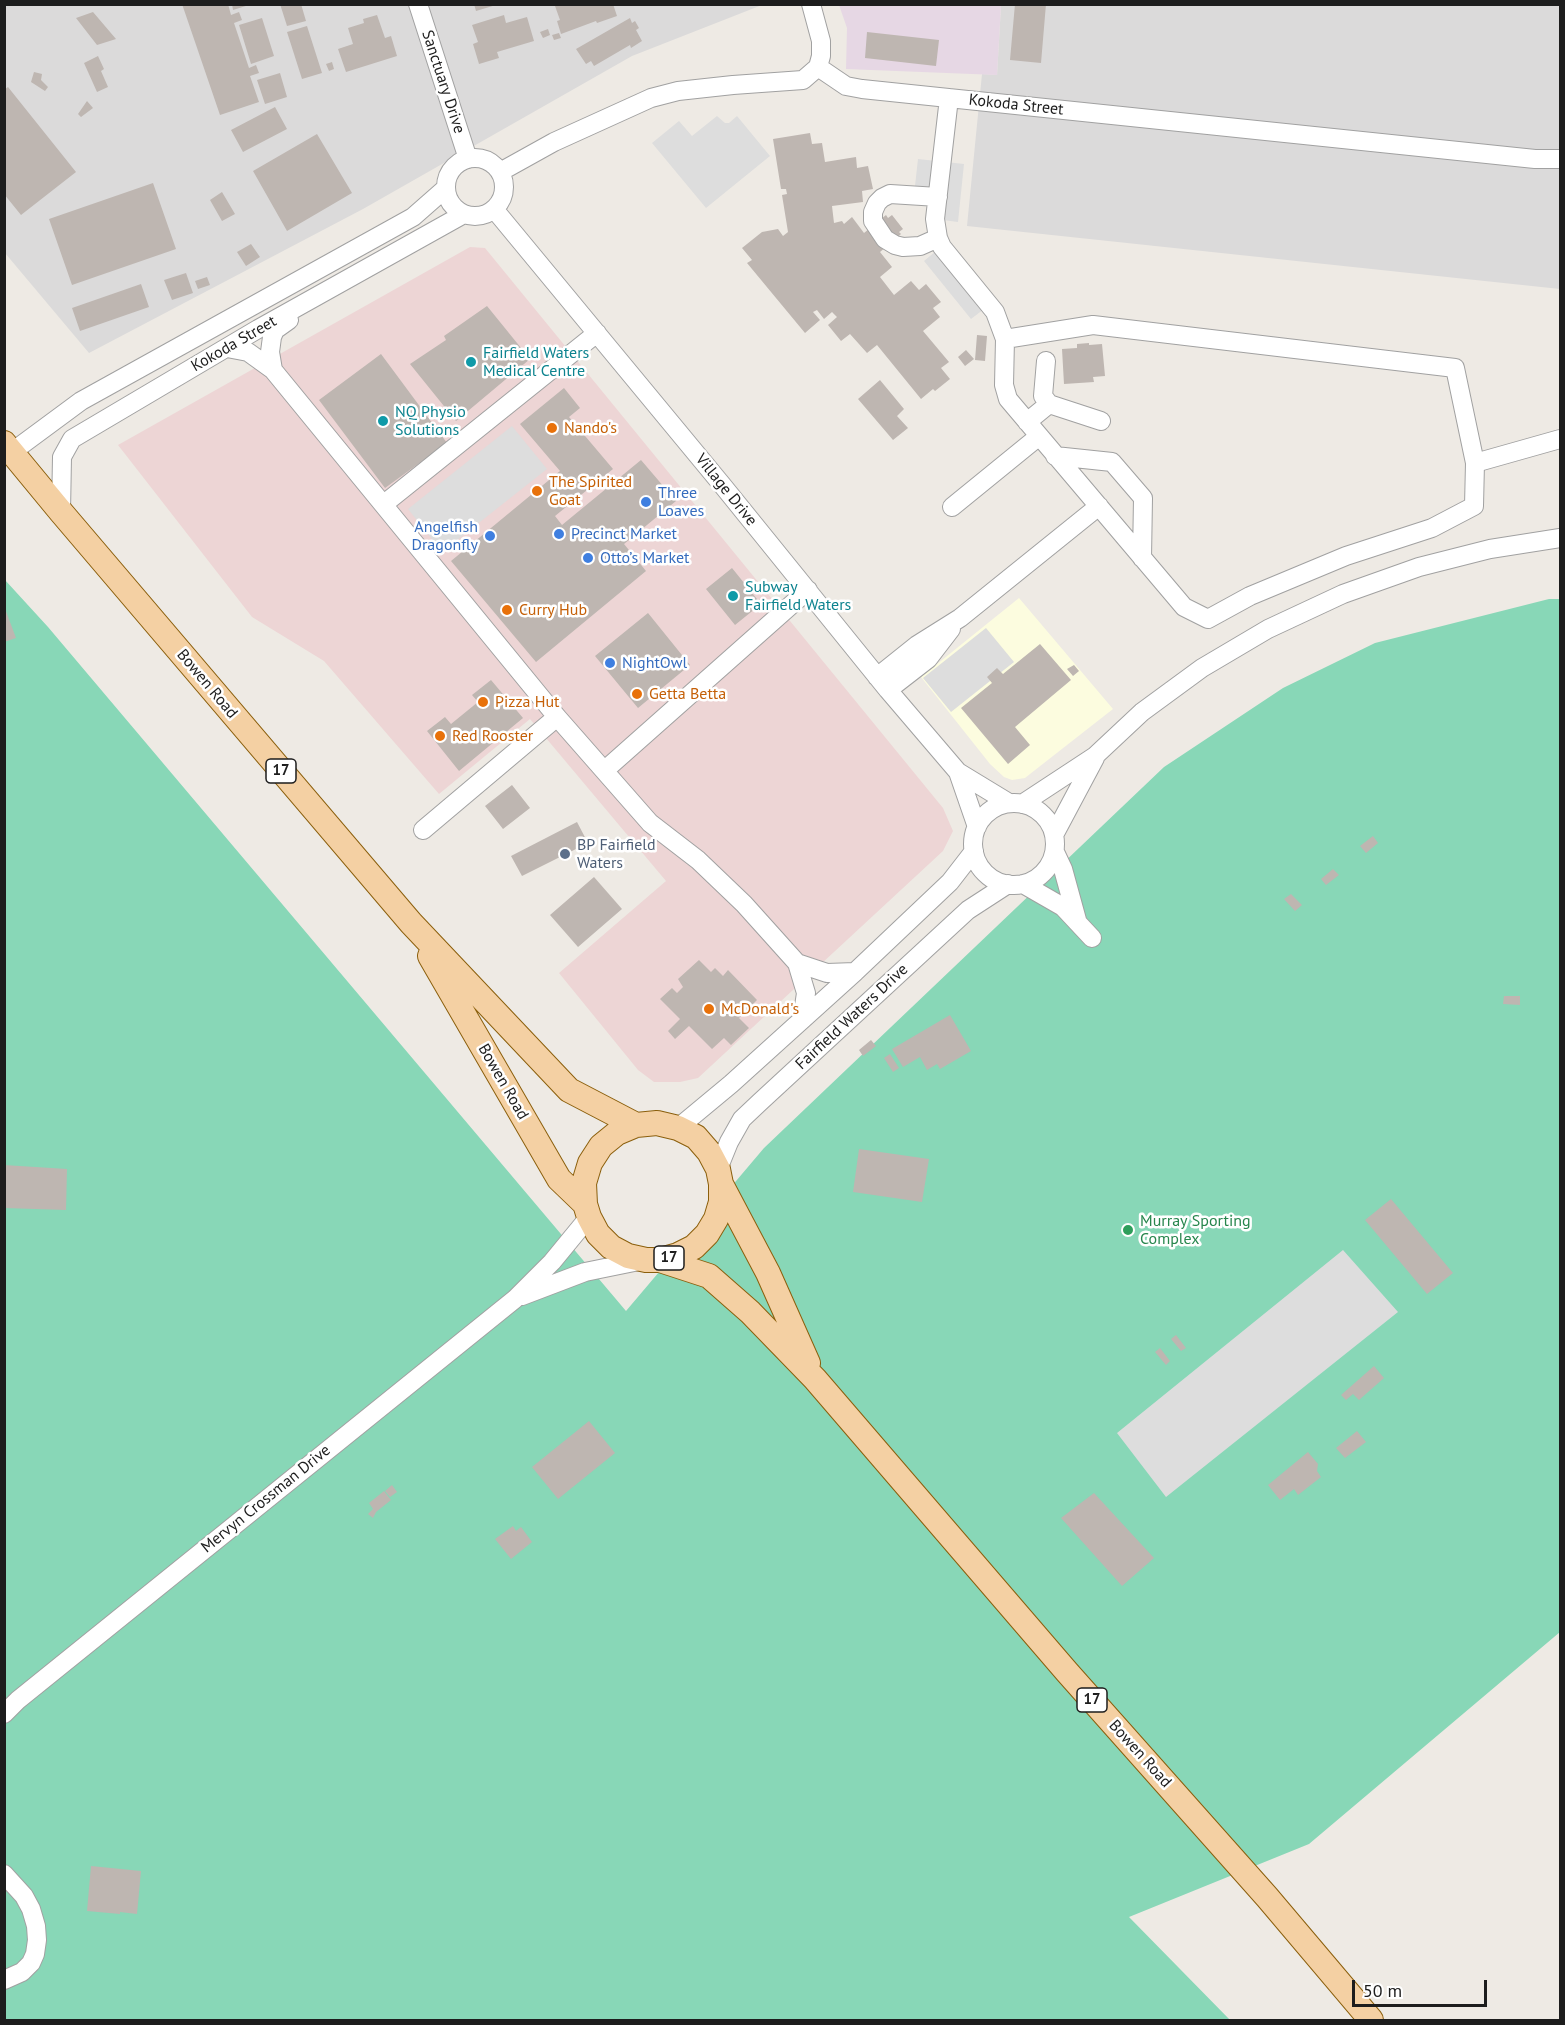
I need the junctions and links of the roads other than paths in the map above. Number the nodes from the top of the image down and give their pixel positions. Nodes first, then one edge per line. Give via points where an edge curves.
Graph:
1 (418, 4) edge
2 (816, 6) edge
3 (818, 67) junction
4 (949, 98) junction
5 (468, 159) junction
6 (1560, 159) edge
7 (500, 172) junction
8 (446, 188) junction
9 (938, 197) junction
10 (494, 209) junction
11 (464, 214) junction
12 (938, 238) junction
13 (326, 291) junction
14 (262, 299) junction
15 (597, 333) junction
16 (1005, 339) junction
17 (227, 348) junction
18 (1046, 361) dead end
19 (273, 370) junction
20 (1049, 404) junction
21 (1101, 421) dead end
22 (1027, 422) junction
23 (1038, 437) junction
24 (1560, 439) edge
25 (8, 448) edge
26 (1055, 456) junction
27 (1475, 463) junction
28 (384, 504) junction
29 (1099, 506) junction
30 (952, 507) dead end
31 (61, 512) junction
32 (1560, 538) edge
33 (1142, 558) junction
34 (808, 590) junction
35 (882, 683) junction
36 (557, 717) junction
37 (1095, 756) junction
38 (605, 770) junction
39 (957, 772) junction
40 (1015, 804) junction
41 (977, 827) junction
42 (423, 830) dead end
43 (1054, 844) junction
44 (974, 851) junction
45 (1016, 884) junction
46 (1077, 920) junction
47 (411, 923) junction
48 (1092, 938) dead end
49 (797, 963) junction
50 (855, 972) junction
51 (802, 1020) junction
52 (636, 1125) junction
53 (678, 1128) junction
54 (720, 1177) junction
55 (587, 1211) junction
56 (653, 1260) junction
57 (515, 1299) junction
58 (815, 1379) junction
59 (11, 1703) edge
60 (4, 1714) edge
61 (4, 1874) edge
62 (4, 1980) edge
63 (1371, 2020) edge

1 - 5 street, Sanctuary Drive
2 - 3 street via 821,41
3 - 4 street, Kokoda Street via 846,86
3 - 7 street via 803,80 722,86 651,98 554,142
4 - 6 street, Kokoda Street
4 - 9 street
5 - 7 street via 486,160
5 - 8 street via 452,170
7 - 10 street via 504,192
8 - 11 street via 451,204
8 - 14 street, Kokoda Street via 412,217
9 - 12 street
9 - 12 street via 890,194 877,203 873,221 885,239 895,245 920,246
10 - 11 street via 480,216
10 - 15 street, Village Drive
11 - 13 street, Kokoda Street
12 - 16 street via 995,312
13 - 14 street via 274,304
13 - 17 street, Kokoda Street
13 - 19 street via 315,305 275,330 270,342
14 - 25 street, Kokoda Street
15 - 28 street
15 - 34 street, Village Drive
16 - 22 street via 1005,393
16 - 27 street via 1093,326 1455,368
17 - 19 street via 248,352
17 - 31 street, Kokoda Street via 72,439 62,457
18 - 20 street via 1043,396
19 - 28 street
20 - 21 street
20 - 22 street
22 - 23 street
23 - 26 street
23 - 30 street
24 - 27 street
25 - 31 main road, Bowen Road / 17
26 - 29 street
26 - 33 street via 1112,462 1143,498
27 - 33 street via 1474,506 1432,528 1346,556 1250,596 1208,619 1184,607
28 - 36 street
29 - 33 street
29 - 35 street via 960,618 928,659
31 - 47 main road, Bowen Road / 17
32 - 37 street via 1490,549 1419,567 1343,594 1268,629 1202,668 1142,712
34 - 35 street, Village Drive
34 - 38 street
35 - 39 street, Village Drive
36 - 38 street
36 - 42 street
37 - 40 street
37 - 43 street
38 - 49 street via 650,823 706,867
39 - 40 street, Village Drive
39 - 41 street, Village Drive
40 - 41 street via 996,808
40 - 43 street via 1043,814 1050,824
41 - 44 street
43 - 45 street via 1051,863 1044,873
43 - 46 street
44 - 45 street via 986,873 996,880
44 - 50 street, Fairfield Waters Drive via 950,882
45 - 46 street via 1063,907
45 - 54 street, Fairfield Waters Drive via 968,910 742,1119 729,1142
46 - 48 street
47 - 52 main road, Bowen Road / 17 via 569,1090
47 - 55 main road, Bowen Road / 17 via 559,1179
49 - 50 street via 826,973
49 - 51 street via 806,993
50 - 51 street, Fairfield Waters Drive
51 - 53 street, Fairfield Waters Drive
52 - 53 main road, Bowen Road / 17 via 657,1123
52 - 55 main road, Bowen Road / 17 via 616,1133 601,1146 590,1164 584,1183
53 - 54 main road, Bowen Road / 17 via 696,1137 709,1152
54 - 56 main road, 17 via 721,1202 707,1234 678,1255
54 - 58 main road, Bowen Road / 17
55 - 56 main road, Bowen Road / 17 via 598,1233 611,1247 628,1256
55 - 57 street, Mervyn Crossman Drive via 552,1262
56 - 57 street, Mervyn Crossman Drive via 585,1272
56 - 58 main road, Bowen Road / 17 via 709,1276
57 - 59 street, Mervyn Crossman Drive
58 - 63 main road, Bowen Road / 17
59 - 60 street, Mervyn Crossman Drive
61 - 62 street via 31,1909 37,1940 31,1963

